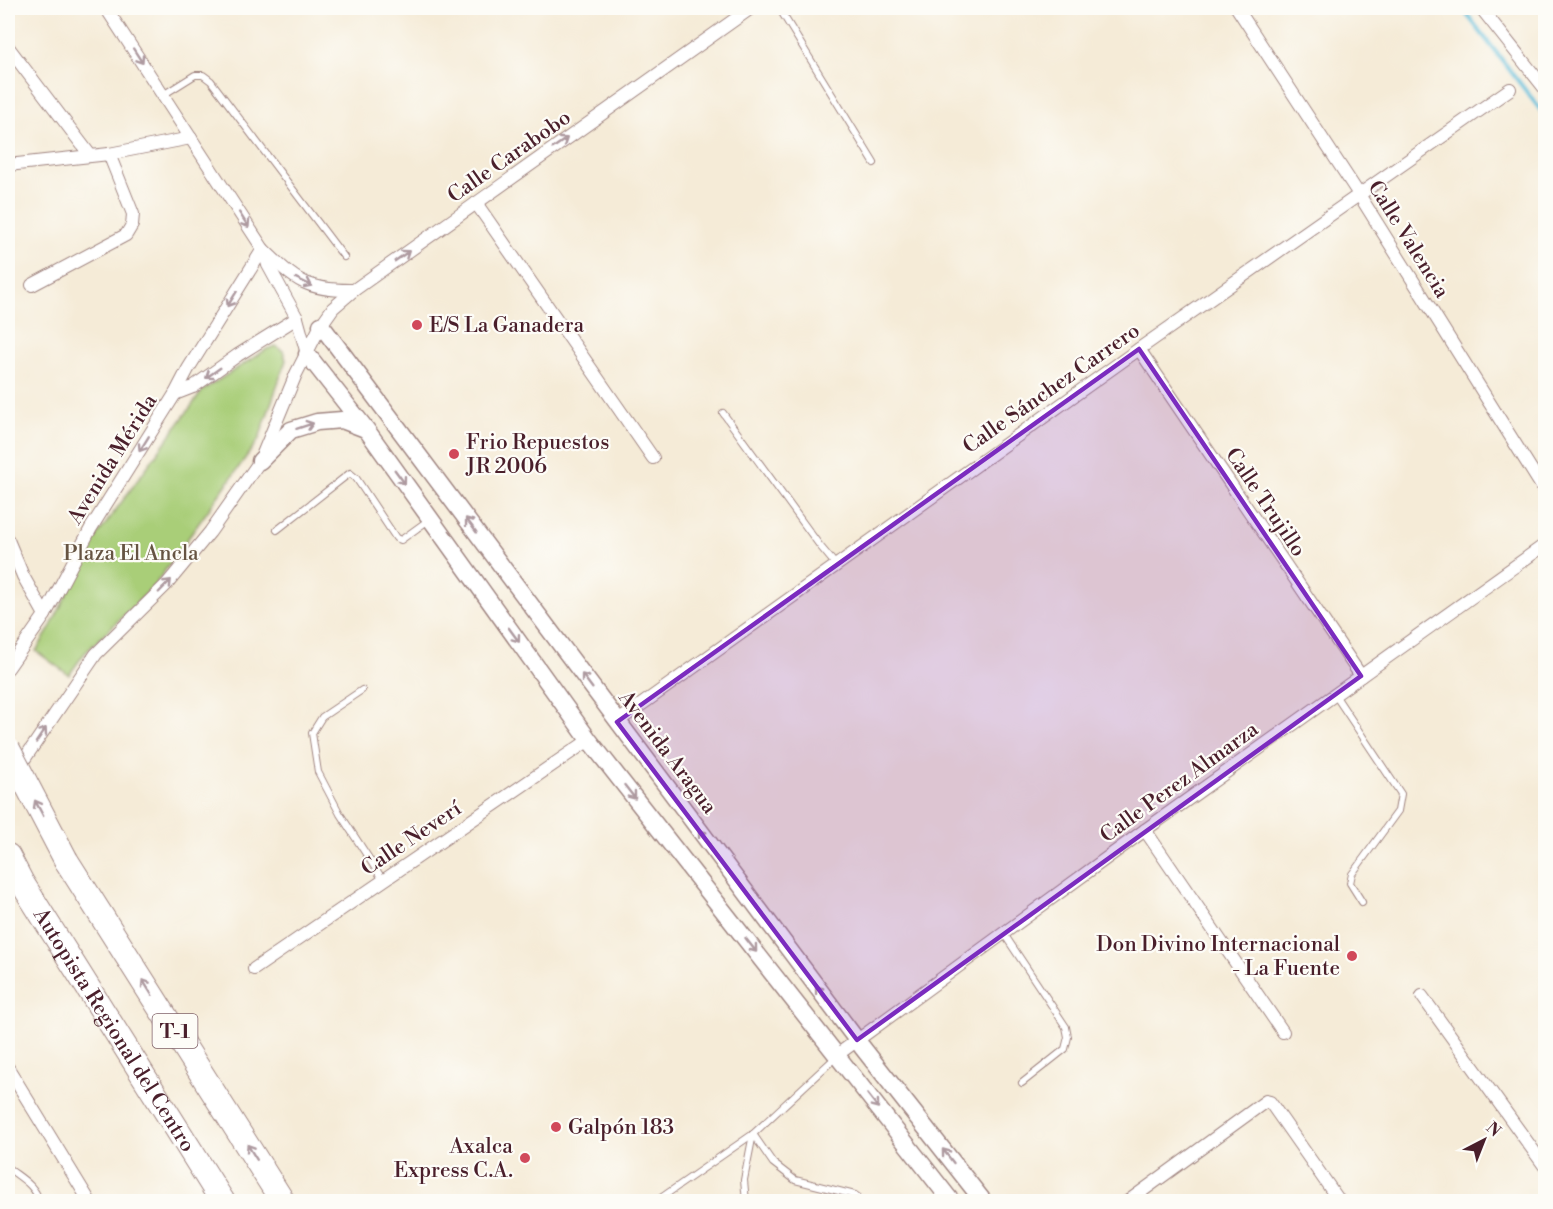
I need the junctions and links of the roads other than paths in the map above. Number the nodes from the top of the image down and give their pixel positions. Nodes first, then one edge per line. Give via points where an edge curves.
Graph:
1 (106, 8) edge
2 (752, 8) edge
3 (779, 8) edge
4 (1237, 8) edge
5 (1481, 8) edge
6 (8, 47) edge
7 (1510, 89) dead end
8 (1545, 90) edge
9 (163, 95) junction
10 (190, 138) junction
11 (109, 154) junction
12 (90, 155) junction
13 (874, 163) dead end
14 (8, 165) edge
15 (1360, 196) junction
16 (476, 203) junction
17 (263, 249) junction
18 (344, 257) dead end
19 (32, 285) dead end
20 (354, 290) junction
21 (297, 318) junction
22 (321, 325) junction
23 (1139, 349) junction
24 (307, 354) junction
25 (176, 394) junction
26 (723, 413) dead end
27 (366, 429) junction
28 (654, 458) dead end
29 (260, 461) junction
30 (1545, 493) edge
31 (430, 519) junction
32 (278, 530) dead end
33 (8, 540) edge
34 (1545, 544) edge
35 (836, 565) junction
36 (45, 615) junction
37 (8, 668) edge
38 (1361, 676) junction
39 (362, 690) dead end
40 (1335, 694) junction
41 (617, 722) junction
42 (590, 740) junction
43 (8, 748) edge
44 (8, 783) edge
45 (1145, 830) junction
46 (8, 856) edge
47 (383, 880) junction
48 (1362, 902) dead end
49 (1004, 934) junction
50 (254, 969) dead end
51 (1422, 996) dead end
52 (1283, 1032) dead end
53 (857, 1040) junction
54 (837, 1055) junction
55 (8, 1068) edge
56 (1022, 1083) dead end
57 (753, 1134) junction
58 (8, 1168) edge
59 (1545, 1168) edge
60 (39, 1201) edge
61 (90, 1202) edge
62 (223, 1202) edge
63 (283, 1202) edge
64 (655, 1202) edge
65 (746, 1202) edge
66 (866, 1202) edge
67 (952, 1202) edge
68 (984, 1202) edge
69 (1127, 1202) edge
70 (1340, 1202) edge

1 -> 9 street
16 -> 2 street, Calle Carabobo
3 - 13 lane
4 - 15 street, Calle Valencia
5 - 8 street
6 - 12 street
7 - 15 street, Calle Sánchez Carrero
9 - 10 street
9 - 18 lane via 195,75 211,81
10 - 11 street
10 -> 17 street
11 - 12 street
11 - 19 street via 133,214 132,225 126,235
12 - 14 street
15 - 23 street, Calle Sánchez Carrero
15 - 30 street, Calle Valencia
20 -> 16 street, Calle Carabobo
16 - 28 street
17 -> 20 street via 306,284 328,291
17 - 21 street
17 -> 25 street, Avenida Mérida
20 - 22 street, Calle Carabobo
21 - 22 street
21 - 24 street
21 -> 25 street, Avenida Mérida via 193,387
22 - 24 street, Calle Carabobo
41 -> 22 street, Avenida Aragua
23 - 35 street, Calle Sánchez Carrero
23 - 38 street, Calle Trujillo
24 - 27 street
24 - 29 street
25 -> 36 street, Avenida Mérida via 91,528
26 - 35 lane
29 -> 27 street via 291,430 317,422 342,420
27 -> 31 street
44 -> 29 street via 96,654 167,584
31 - 32 lane via 401,540 396,538 350,473
31 -> 42 street
33 - 36 street
34 - 38 street, Calle Perez Almarza
35 - 41 street, Calle Sánchez Carrero
36 - 37 street, Avenida Mérida
38 - 40 street, Calle Perez Almarza
39 - 47 lane via 322,717 312,733 318,771 339,814
40 - 45 street, Calle Perez Almarza
40 - 48 lane via 1401,794 1398,812 1352,874 1350,883
53 -> 41 street, Avenida Aragua
42 - 47 street, Calle Neverí
42 -> 54 street
63 -> 43 highway, T-1, bridge via 66,860
45 - 49 street, Calle Perez Almarza
45 - 52 street
46 - 62 highway, Autopista Regional del Centro / T-1
47 - 50 street, Calle Neverí
49 - 53 street, Calle Perez Almarza
49 - 56 lane via 1066,1027 1068,1037 1065,1049
51 - 59 street
53 - 54 street, Calle Perez Almarza
68 -> 53 street, Avenida Aragua
54 - 57 lane
54 -> 67 street
55 - 61 street
57 - 64 lane
57 - 65 lane via 744,1180
57 - 66 lane via 773,1163 795,1180 855,1195
58 - 60 lane via 34,1189
69 - 70 street via 1262,1102 1270,1102

